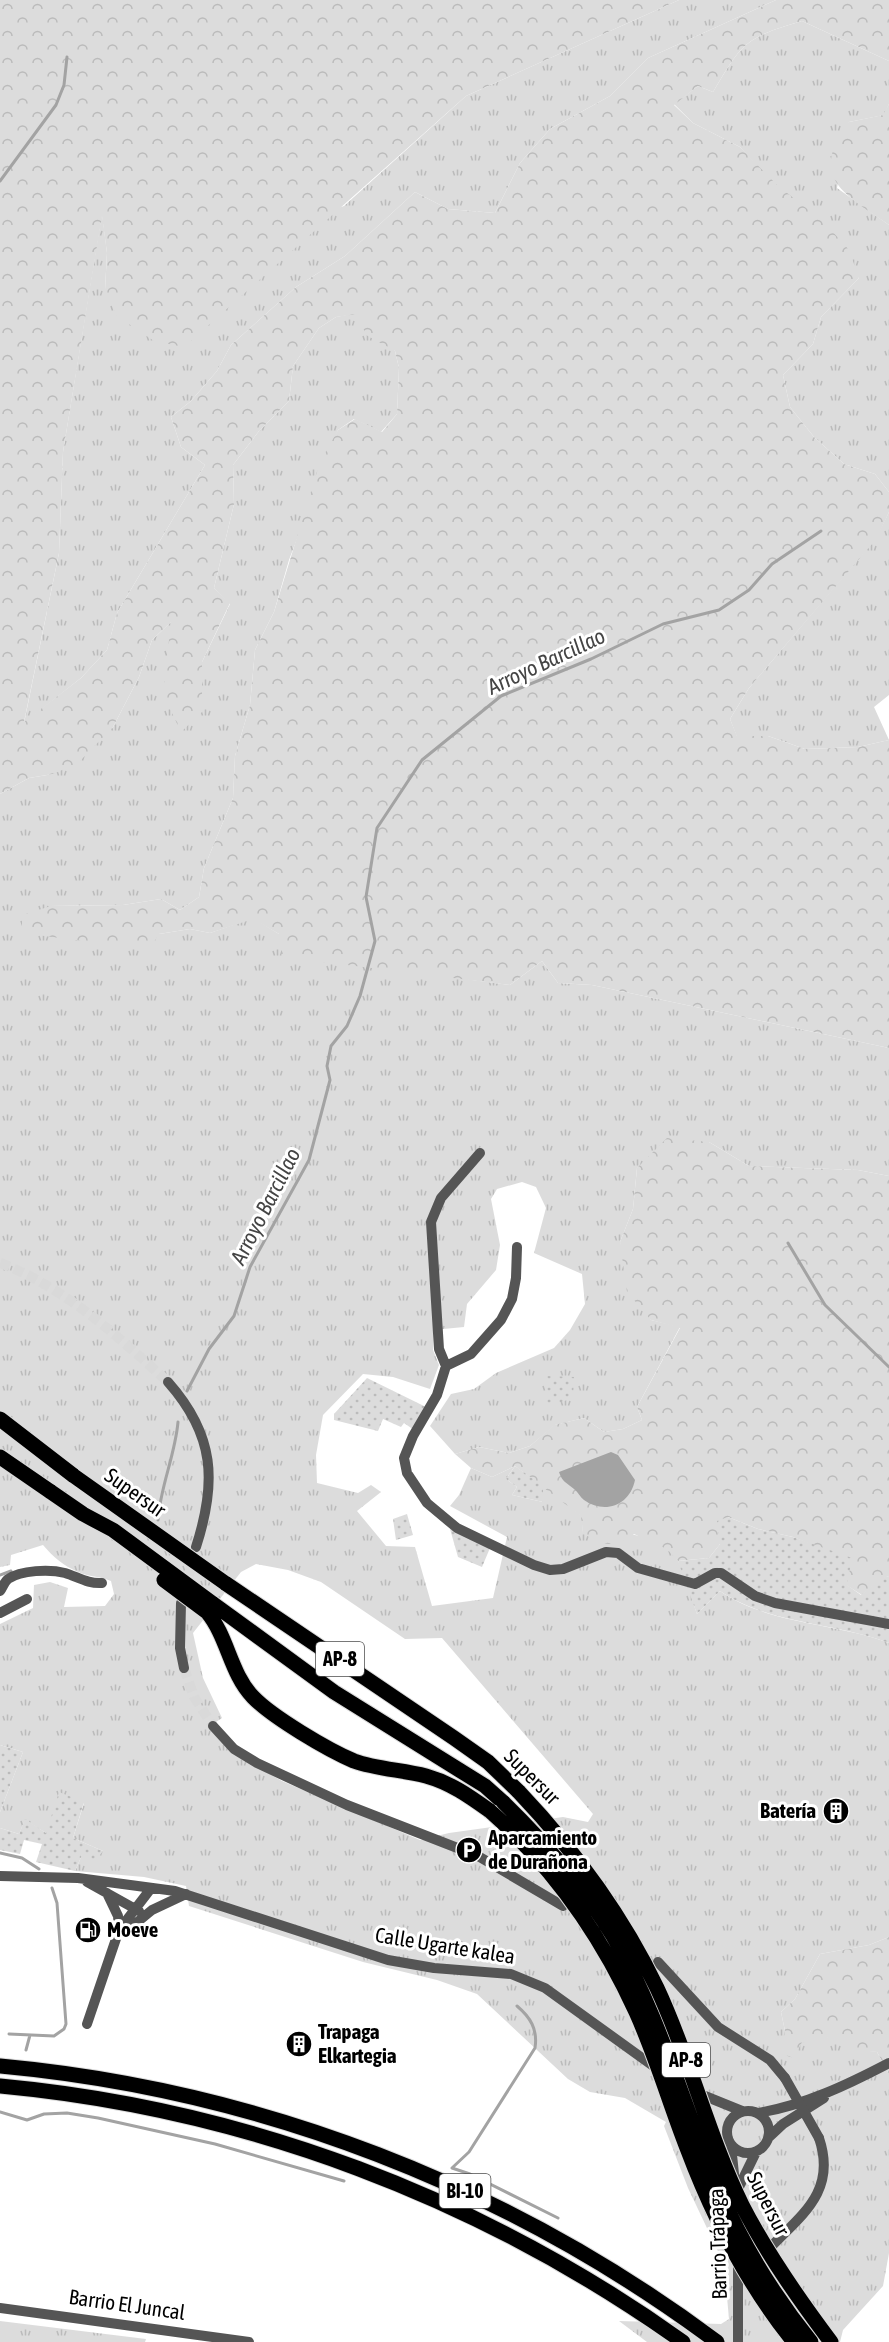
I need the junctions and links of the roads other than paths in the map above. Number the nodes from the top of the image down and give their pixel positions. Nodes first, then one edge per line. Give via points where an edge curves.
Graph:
1 (480, 1153) dead end
2 (517, 1247) dead end
3 (446, 1366) junction
4 (168, 1382) tunnel mouth
5 (0, 1419) edge
6 (0, 1457) edge
7 (196, 1547) tunnel mouth
8 (102, 1583) dead end
9 (0, 1591) edge
10 (27, 1599) dead end
11 (181, 1603) tunnel mouth
12 (210, 1607) junction
13 (0, 1613) edge
14 (889, 1624) edge
15 (184, 1668) tunnel mouth
16 (213, 1726) tunnel mouth
17 (497, 1807) junction
18 (0, 1876) edge
19 (78, 1878) junction
20 (120, 1882) junction
21 (105, 1891) junction
22 (149, 1891) junction
23 (181, 1893) junction
24 (563, 1906) dead end
25 (134, 1909) junction
26 (149, 1912) junction
27 (119, 1930) junction
28 (114, 1944) junction
29 (658, 1962) dead end
30 (87, 2024) dead end
31 (889, 2063) edge
32 (0, 2066) edge
33 (0, 2086) edge
34 (689, 2090) junction
35 (829, 2093) junction
36 (742, 2111) junction
37 (758, 2113) junction
38 (726, 2133) junction
39 (768, 2138) junction
40 (731, 2145) junction
41 (756, 2152) junction
42 (737, 2192) junction
43 (739, 2280) junction
44 (0, 2308) edge
45 (681, 2341) edge
46 (249, 2342) edge
47 (717, 2342) edge
48 (738, 2342) edge
49 (794, 2342) edge
50 (811, 2342) edge
51 (831, 2342) edge

1 - 3 street via 441,1198 431,1222 439,1349
2 - 3 street via 512,1299 501,1320 471,1353
3 - 14 street via 437,1395 404,1458 407,1473 428,1503 457,1528 550,1570 563,1569 606,1552 618,1553 638,1568 694,1584 715,1573 775,1603 806,1612
4 - 7 street via 192,1415 208,1455 209,1504
5 - 51 highway, Supersur / AP-8, bridge via 225,1583 488,1762 559,1834 625,1927 657,1989 742,2204 772,2260
6 - 12 highway, AP-8, bridge
8 - 9 street via 65,1573 36,1572 14,1576 5,1581
10 - 13 street
11 - 15 street via 180,1648
12 - 17 highway, Supersur / AP-8 via 334,1692 484,1786
12 - 17 highway, AP-8 via 241,1680 252,1697 274,1714 354,1761 426,1776
16 - 24 street via 234,1749 257,1763 347,1805 478,1856
17 - 49 highway, AP-8, bridge via 544,1863 601,1944 636,2012 725,2236
17 - 50 highway, Supersur / AP-8, bridge via 546,1844 612,1936 646,2000 732,2218 765,2278
18 - 19 street, Calle Ugarte kalea
19 - 20 street, Calle Ugarte kalea
19 - 21 street
20 - 22 street
20 - 23 street, Calle Ugarte kalea
21 - 25 street
21 - 27 street via 115,1908
22 - 23 street
22 - 25 street
22 - 26 street
23 - 26 street
23 - 34 street, Calle Ugarte kalea via 388,1960 511,1974 530,1980
25 - 26 street
25 - 27 street
26 - 28 street
27 - 28 street
28 - 30 street
29 - 43 street, bridge via 718,2027 770,2060 785,2078 819,2138 823,2184 815,2200
31 - 35 street
32 - 47 highway, BI-10 via 110,2080 198,2098 346,2142 443,2181 532,2224 617,2273
33 - 45 highway, BI-10 via 183,2115 275,2139 348,2164 443,2202 523,2241
34 - 36 street, Calle Ugarte kalea
34 - 38 street
35 - 37 street
35 - 39 street
36 - 37 street
36 - 38 street via 730,2119
37 - 39 street via 768,2124
38 - 40 street
39 - 41 street
40 - 41 street via 742,2153
40 - 42 street, Barrio Trápaga
41 - 42 street
42 - 43 street, Barrio Trápaga
43 - 48 street, Barrio Trápaga
44 - 46 street, Barrio El Juncal

